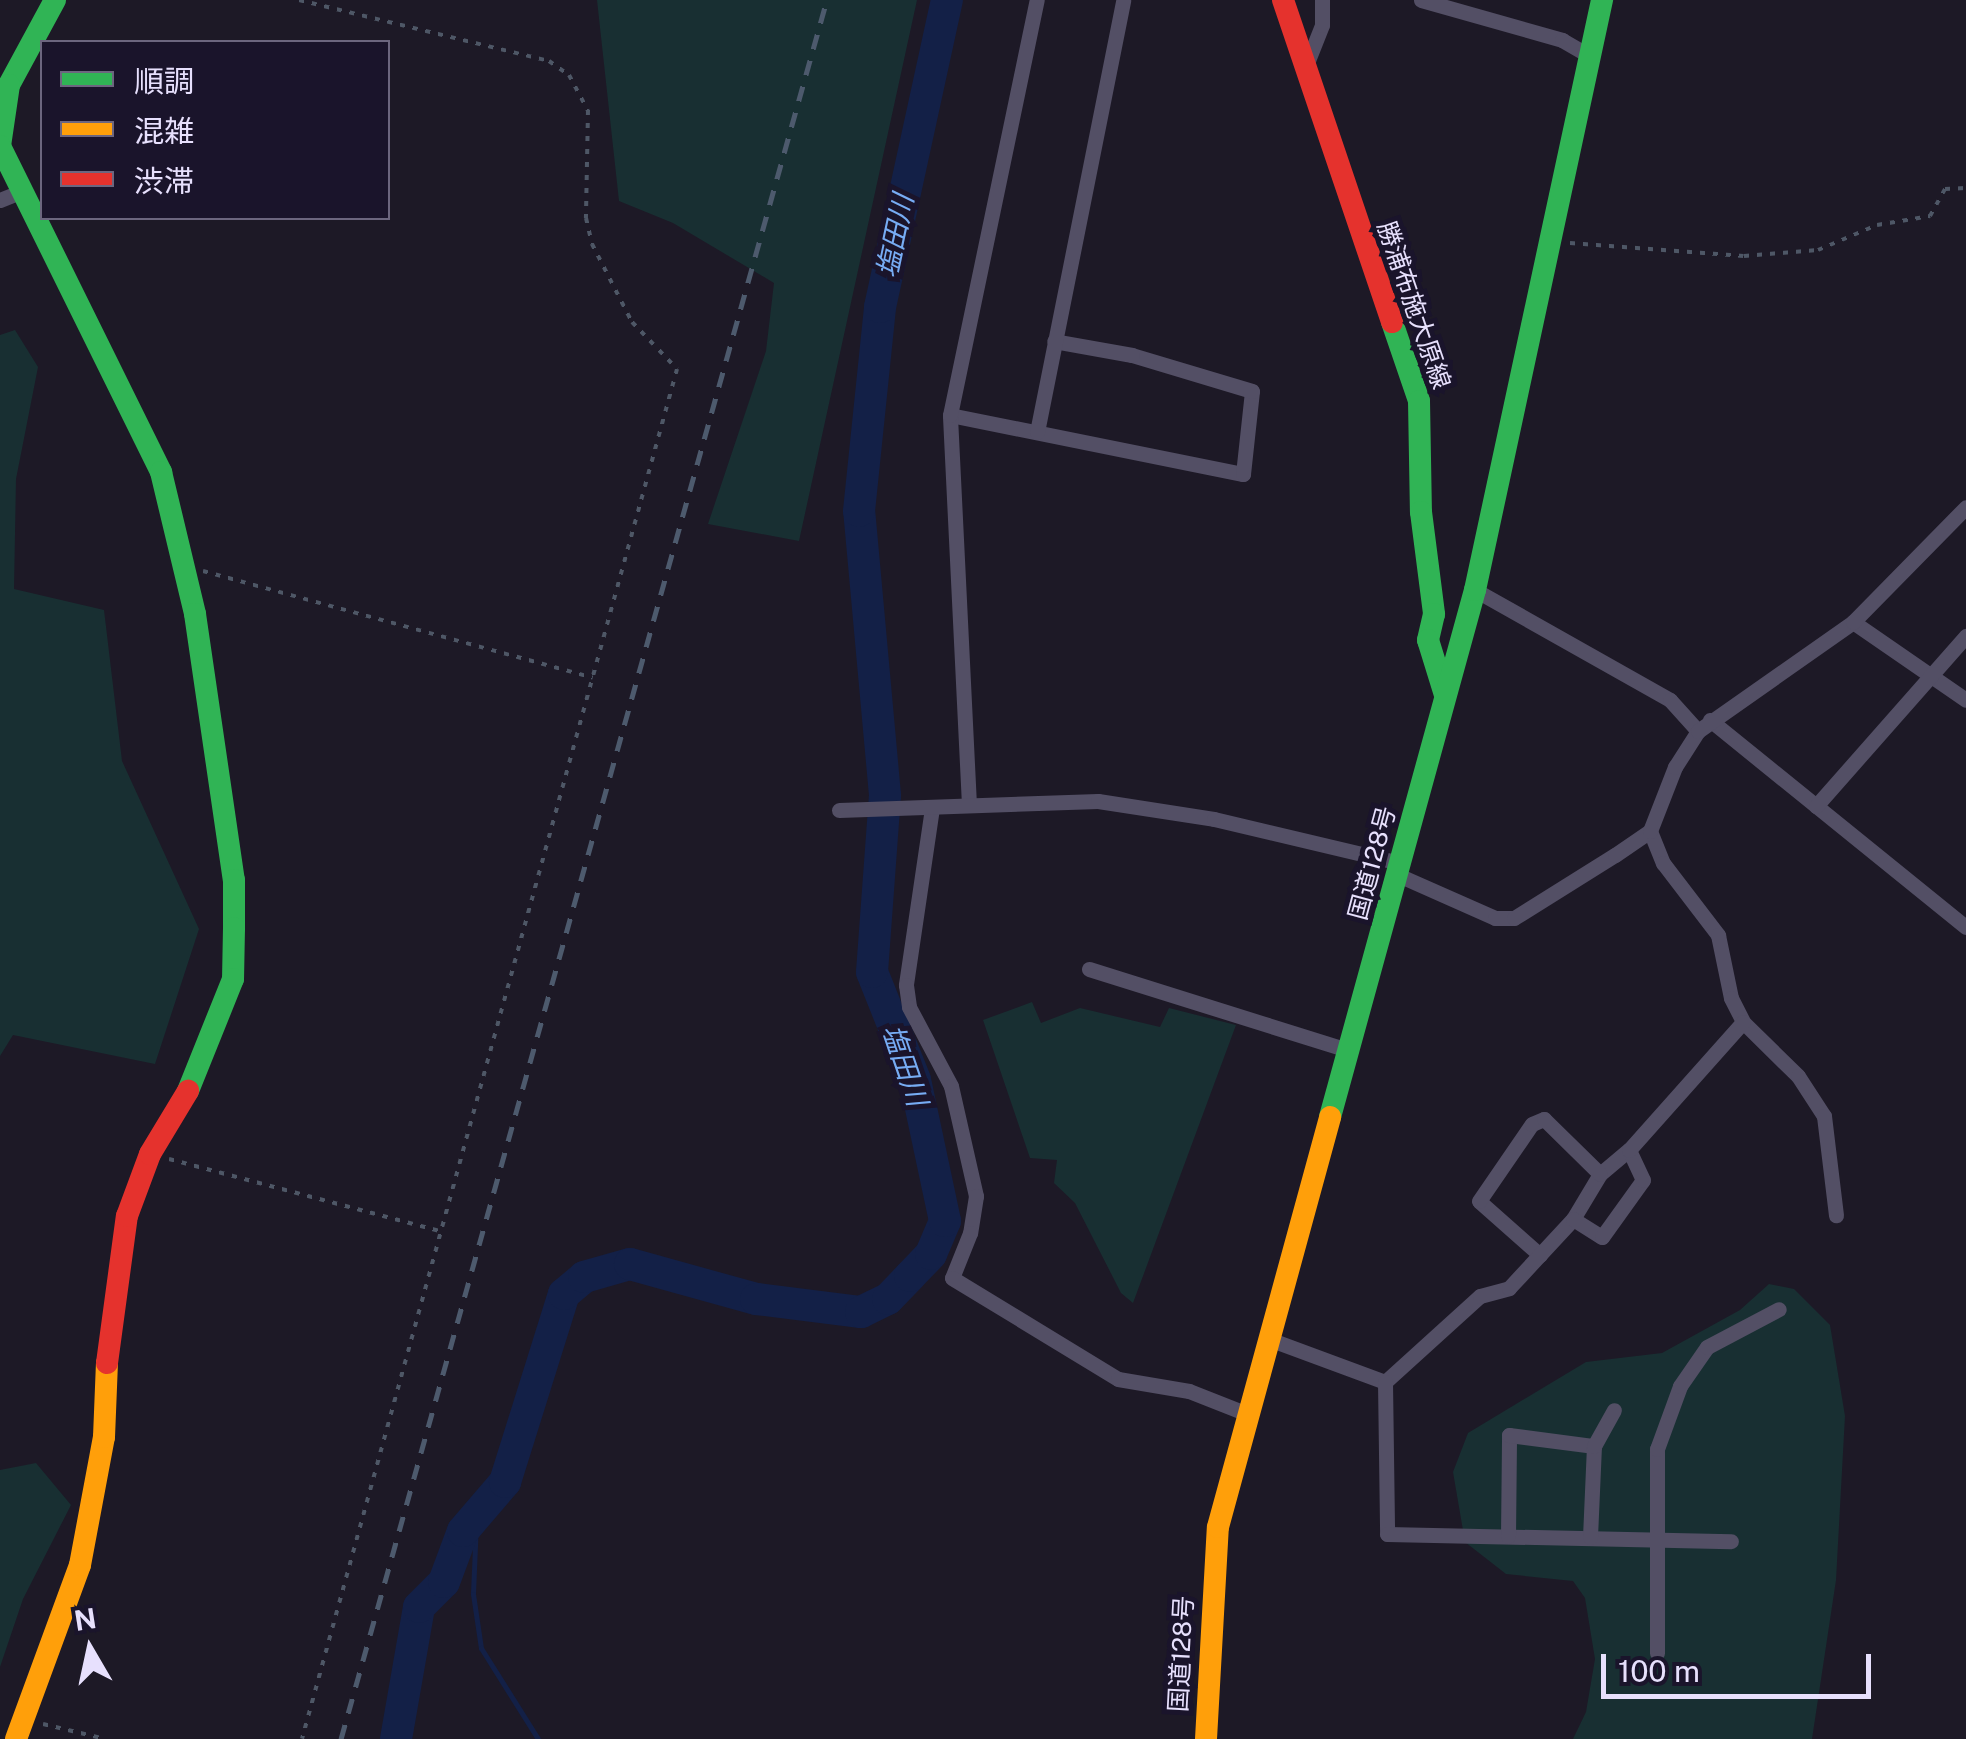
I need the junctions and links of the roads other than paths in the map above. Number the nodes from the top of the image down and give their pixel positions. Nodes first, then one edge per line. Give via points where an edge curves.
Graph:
1 (55, 0) edge
2 (1037, 0) edge
3 (1123, 0) edge
4 (1283, 0) edge
5 (1322, 0) edge
6 (1421, 0) edge
7 (1602, 0) edge
8 (1590, 56) junction
9 (1304, 71) junction
10 (10, 196) edge
11 (1054, 341) junction
12 (950, 415) junction
13 (1037, 432) junction
14 (1966, 507) edge
15 (1475, 590) junction
16 (1853, 622) junction
17 (1966, 636) edge
18 (1934, 674) junction
19 (1444, 695) junction
20 (1966, 700) edge
21 (1704, 726) junction
22 (969, 805) junction
23 (1816, 806) junction
24 (932, 808) junction
25 (839, 810) dead end
26 (1650, 831) junction
27 (1399, 869) junction
28 (1966, 927) edge
29 (1088, 969) dead end
30 (1743, 1022) junction
31 (1350, 1051) junction
32 (1629, 1150) junction
33 (1600, 1174) junction
34 (1836, 1215) dead end
35 (1573, 1219) junction
36 (1540, 1255) junction
37 (1779, 1309) dead end
38 (1266, 1338) junction
39 (1386, 1382) junction
40 (1614, 1410) dead end
41 (1245, 1413) junction
42 (1594, 1446) junction
43 (1508, 1536) junction
44 (1590, 1537) junction
45 (1657, 1538) junction
46 (1731, 1541) dead end
47 (1656, 1652) dead end
48 (19, 1729) edge
49 (1206, 1739) edge

1 - 10 main road via 9,85 1,118
2 - 12 street
3 - 11 street
4 - 9 main road, 勝浦布施大原線
5 - 9 street via 1322,25
6 - 8 street via 1562,40
7 - 8 main road, 国道128号
8 - 15 main road, 国道128号
9 - 19 main road, 勝浦布施大原線 via 1419,401 1421,512 1434,614 1428,640
10 - 48 main road via 153,447 186,566 234,880 233,979 179,1111 150,1154 116,1267 104,1437 80,1565
11 - 13 street
11 - 13 street via 1132,355 1252,391 1243,474
12 - 13 street
12 - 22 street
14 - 16 street
15 - 19 main road, 国道128号
15 - 21 street
16 - 18 street
16 - 21 street
17 - 18 street
18 - 20 street
18 - 23 street
19 - 27 main road, 国道128号
21 - 23 street
21 - 26 street via 1675,766
22 - 24 street
22 - 27 street via 1098,801 1214,820
23 - 28 street
24 - 25 street
24 - 41 street via 906,985 909,1006 951,1086 976,1196 952,1278 1118,1379 1189,1391
26 - 27 street via 1514,918 1495,918
26 - 30 street via 1664,864 1718,935 1730,998
27 - 31 main road, 国道128号
29 - 31 street
30 - 32 street
30 - 34 street via 1798,1076 1824,1116
31 - 38 main road, 国道128号
32 - 33 street
32 - 35 street via 1644,1180 1602,1236
33 - 35 street
33 - 36 street via 1544,1119 1532,1124 1478,1201
35 - 36 street
36 - 39 street via 1508,1288 1480,1296
37 - 45 street via 1708,1348 1680,1386 1658,1450
38 - 39 street
38 - 41 main road, 国道128号
39 - 43 street via 1388,1534
40 - 42 street
41 - 49 main road, 国道128号 via 1218,1527
42 - 43 street via 1509,1434
42 - 44 street
43 - 44 street
44 - 45 street
45 - 46 street
45 - 47 street

